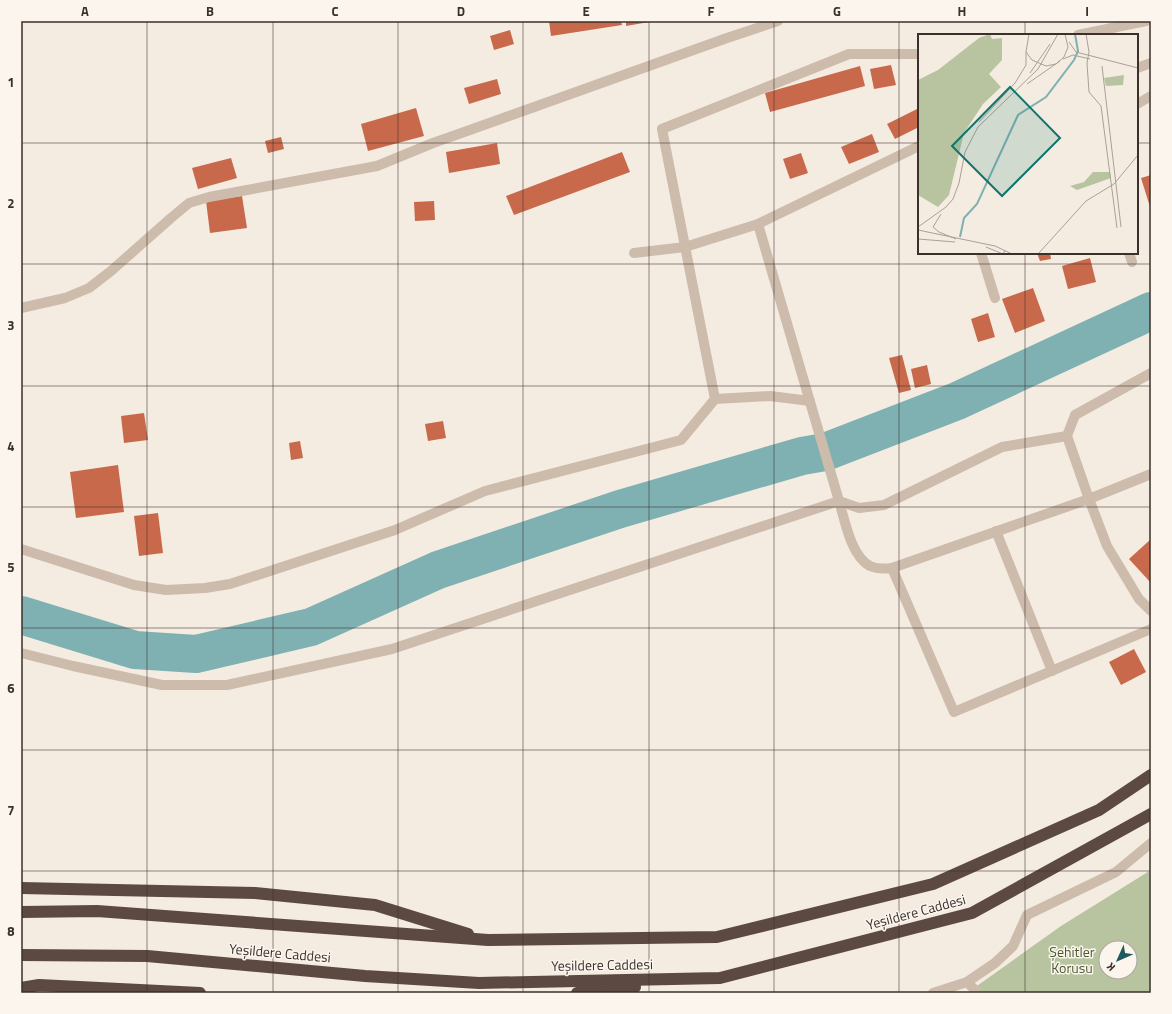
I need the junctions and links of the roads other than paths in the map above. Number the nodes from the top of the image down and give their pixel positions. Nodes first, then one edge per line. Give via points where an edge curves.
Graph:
1 (778, 21) edge
2 (1146, 21) edge
3 (1083, 34) edge
4 (918, 54) edge
5 (1151, 63) edge
6 (1138, 68) edge
7 (1151, 96) edge
8 (1138, 103) edge
9 (918, 146) edge
10 (758, 224) junction
11 (685, 247) junction
12 (634, 253) dead end
13 (981, 254) edge
14 (995, 298) dead end
15 (21, 308) edge
16 (1151, 373) edge
17 (715, 398) junction
18 (810, 401) junction
19 (1067, 436) junction
20 (1151, 474) edge
21 (1089, 499) junction
22 (839, 501) junction
23 (996, 532) junction
24 (21, 549) edge
25 (892, 568) junction
26 (1151, 611) edge
27 (1151, 629) edge
28 (21, 653) edge
29 (1052, 671) junction
30 (1151, 775) edge
31 (1151, 814) edge
32 (1151, 843) edge
33 (21, 888) edge
34 (21, 912) edge
35 (488, 940) junction
36 (21, 955) edge
37 (720, 978) junction
38 (967, 982) junction
39 (21, 988) edge
40 (200, 993) edge
41 (577, 993) edge
42 (933, 993) edge
43 (978, 993) edge

1 - 15 lane via 433,142 377,166 209,196 189,203 89,288 66,298
2 - 3 lane
4 - 11 lane via 849,54 662,129
5 - 6 lane
7 - 8 lane
9 - 10 lane
10 - 11 lane
10 - 18 lane
11 - 12 lane
11 - 17 lane
13 - 14 lane
16 - 19 lane via 1075,415
17 - 18 lane via 770,396
17 - 24 lane via 681,440 485,491 395,530 230,584 166,590 134,585
18 - 22 lane
19 - 21 lane
19 - 22 lane via 1002,447 884,505 859,508
20 - 21 lane
21 - 23 lane
21 - 26 lane via 1107,546 1139,599
22 - 25 lane via 853,546 859,556 879,569
22 - 28 lane via 392,649 227,685 162,685
23 - 25 lane
23 - 29 lane
25 - 29 lane via 954,712
27 - 29 lane
30 - 35 highway, Yeşildere Caddesi via 1099,810 933,884 718,937
31 - 37 highway, Yeşildere Caddesi via 972,913
32 - 38 lane via 1116,872 1027,915 1013,946 995,964
33 - 35 highway via 255,893 375,905
34 - 35 highway, Yeşildere Caddesi via 97,911
36 - 37 highway, Yeşildere Caddesi via 147,956 365,976 479,983
37 - 41 highway
38 - 42 lane
38 - 43 lane
39 - 40 highway via 39,985

